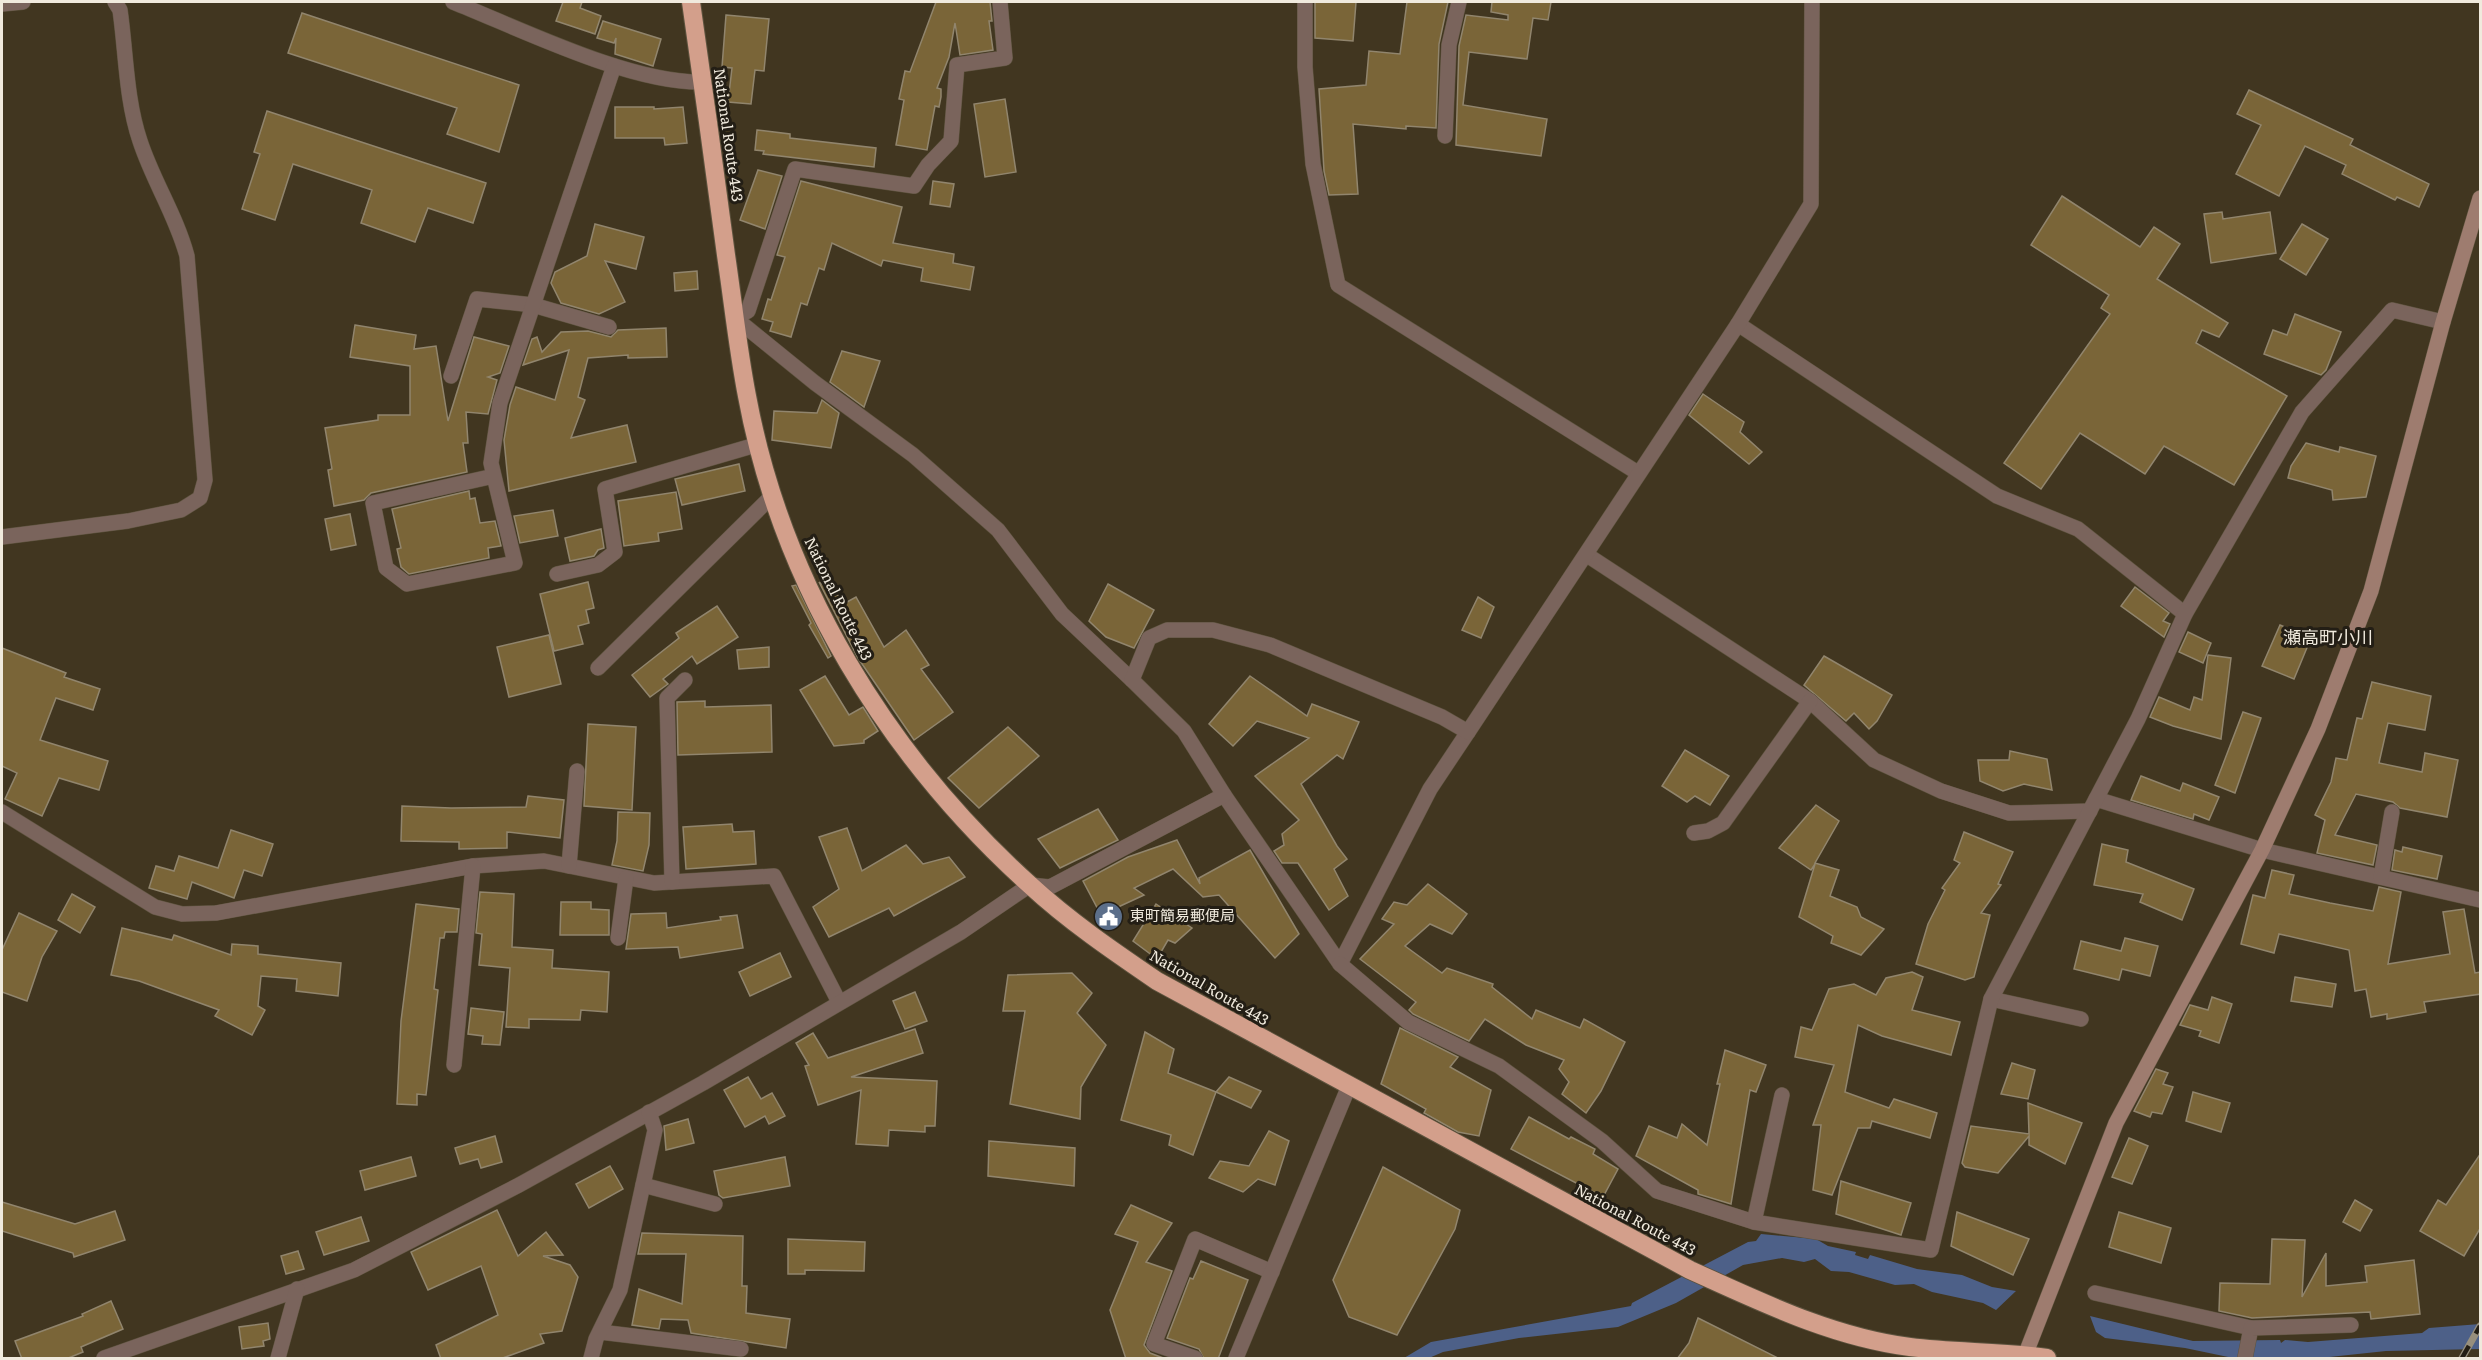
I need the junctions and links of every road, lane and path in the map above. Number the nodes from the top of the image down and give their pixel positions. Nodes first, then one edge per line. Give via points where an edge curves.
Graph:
1 (22, 2) edge
2 (115, 2) edge
3 (453, 2) edge
4 (692, 2) edge
5 (1000, 2) edge
6 (1305, 2) edge
7 (1459, 2) edge
8 (1812, 2) edge
9 (2, 4) edge
10 (614, 66) junction
11 (703, 82) junction
12 (1445, 136) dead end
13 (2481, 198) edge
14 (533, 305) junction
15 (735, 318) junction
16 (2443, 322) junction
17 (1738, 324) junction
18 (609, 327) dead end
19 (451, 376) dead end
20 (759, 444) junction
21 (1638, 473) junction
22 (494, 476) junction
23 (773, 495) junction
24 (2, 537) edge
25 (1587, 555) junction
26 (557, 574) dead end
27 (2185, 614) junction
28 (598, 668) dead end
29 (686, 680) dead end
30 (1132, 680) junction
31 (1810, 701) junction
32 (1468, 732) junction
33 (577, 771) dead end
34 (1224, 795) junction
35 (2093, 805) junction
36 (2, 812) edge
37 (2392, 812) dead end
38 (1694, 834) dead end
39 (2262, 850) junction
40 (473, 866) junction
41 (569, 866) junction
42 (2381, 877) junction
43 (626, 878) junction
44 (672, 882) junction
45 (1030, 885) junction
46 (2481, 900) edge
47 (618, 938) dead end
48 (1340, 964) junction
49 (1991, 999) junction
50 (839, 1002) junction
51 (2081, 1019) dead end
52 (454, 1065) dead end
53 (1348, 1086) junction
54 (1782, 1095) dead end
55 (649, 1112) junction
56 (643, 1185) junction
57 (715, 1204) dead end
58 (1754, 1222) junction
59 (1272, 1272) junction
60 (297, 1290) junction
61 (2095, 1293) dead end
62 (2351, 1325) dead end
63 (2252, 1328) junction
64 (600, 1332) junction
65 (741, 1349) dead end
66 (2024, 1357) edge
67 (104, 1359) edge
68 (278, 1359) edge
69 (591, 1359) edge
70 (1195, 1359) edge
71 (1236, 1359) edge
72 (2047, 1359) edge
73 (2245, 1359) edge

1 - 9 street
2 - 24 street via 120,10 140,142 179,227 187,256 205,480 200,498 181,510
3 - 10 street
4 - 11 highway, National Route 443
5 - 15 street via 1005,58 957,65 951,141 914,186 795,169 748,311
6 - 21 street via 1305,67 1313,164 1338,285
7 - 12 street via 1449,45
8 - 17 street via 1811,204
10 - 11 street via 681,82
10 - 14 street
11 - 15 highway, National Route 443
13 - 16 street
14 - 18 street
14 - 19 street via 477,299
14 - 22 street via 500,402 491,463
15 - 20 highway, National Route 443 via 747,398
15 - 30 street via 814,383 913,455 998,530 1062,614
16 - 27 street via 2392,310 2302,412
16 - 39 street via 2371,591 2318,729
17 - 21 street
17 - 27 street via 1997,496 2078,530
20 - 23 highway, National Route 443
20 - 26 street via 605,489 615,552 598,565
21 - 25 street
22 - 22 street via 514,563 407,584 386,568 373,503
23 - 28 street
23 - 45 highway, National Route 443 via 801,570 841,653 895,736 950,804
25 - 31 street
25 - 32 street
27 - 35 street via 2138,720
29 - 44 street via 667,698
30 - 32 street via 1149,638 1167,630 1213,630 1270,645 1442,717
30 - 34 street via 1184,731
31 - 35 street via 1874,760 1941,791 2009,813
31 - 38 street via 1724,823
32 - 48 street via 1430,789
33 - 41 street
34 - 45 street via 1050,887
34 - 48 street
35 - 39 street
35 - 49 street
36 - 40 street via 155,907 182,914 216,913
37 - 42 street
39 - 42 street
39 - 66 street via 2116,1122
40 - 41 street via 544,861
40 - 52 street
41 - 43 street
42 - 46 street
43 - 44 street
43 - 47 street
44 - 50 street via 774,876
45 - 50 street via 960,932
45 - 53 highway, National Route 443 via 1087,932 1157,981
48 - 58 street via 1408,1022 1508,1072 1602,1141 1657,1191
49 - 51 street
49 - 58 street via 1931,1250
50 - 55 street
53 - 59 street
53 - 66 highway, National Route 443 via 1690,1270 1780,1311 1838,1331 1909,1347
54 - 58 street
55 - 56 street via 655,1130
55 - 60 street via 354,1270
56 - 57 street
56 - 64 street via 620,1290
59 - 70 street via 1195,1239 1154,1344
59 - 71 street
60 - 67 street
60 - 68 street
61 - 63 street
62 - 63 street
63 - 73 street
64 - 65 street
64 - 69 street
66 - 72 highway, National Route 443

